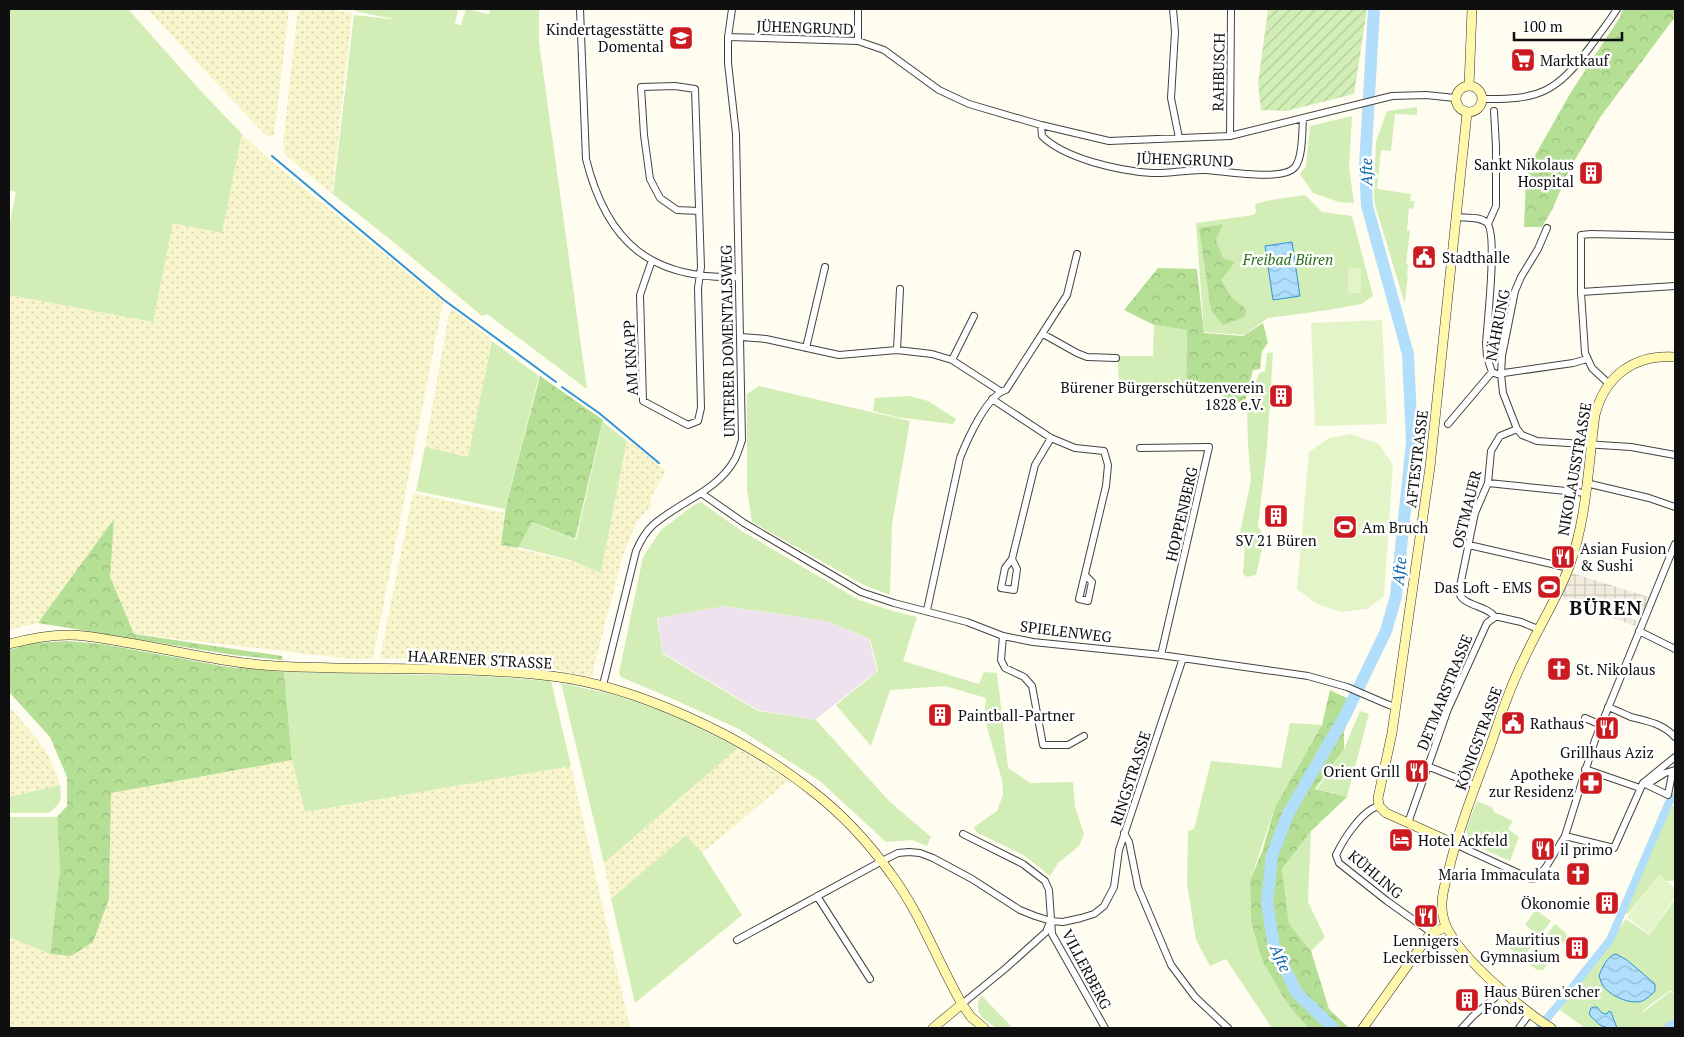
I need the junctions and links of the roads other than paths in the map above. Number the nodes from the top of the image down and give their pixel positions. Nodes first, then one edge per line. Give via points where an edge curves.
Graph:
1 (580, 9) edge
2 (732, 9) edge
3 (858, 9) edge
4 (1173, 9) edge
5 (1231, 9) edge
6 (1472, 9) edge
7 (1617, 9) edge
8 (728, 37) junction
9 (858, 41) junction
10 (1469, 86) junction
11 (1455, 98) junction
12 (1482, 99) junction
13 (1494, 111) dead end
14 (1468, 113) junction
15 (1302, 119) junction
16 (1041, 125) junction
17 (1230, 136) junction
18 (1179, 138) junction
19 (699, 211) junction
20 (1457, 217) junction
21 (1488, 224) junction
22 (1547, 228) dead end
23 (1675, 236) edge
24 (1077, 254) dead end
25 (652, 260) junction
26 (825, 267) dead end
27 (700, 276) junction
28 (739, 277) junction
29 (1675, 286) edge
30 (900, 289) dead end
31 (1580, 292) junction
32 (974, 316) dead end
33 (1043, 334) junction
34 (741, 337) junction
35 (806, 348) junction
36 (897, 350) junction
37 (1675, 357) edge
38 (1116, 358) dead end
39 (952, 360) junction
40 (1587, 360) junction
41 (1492, 372) junction
42 (1501, 374) junction
43 (1609, 384) junction
44 (1000, 391) junction
45 (992, 399) junction
46 (1448, 424) dead end
47 (1517, 429) junction
48 (1051, 438) junction
49 (1591, 444) junction
50 (1140, 448) dead end
51 (1675, 455) edge
52 (1488, 482) junction
53 (1586, 488) junction
54 (701, 493) junction
55 (1675, 507) edge
56 (1675, 544) edge
57 (1469, 545) junction
58 (1012, 559) dead end
59 (1569, 568) junction
60 (1085, 575) dead end
61 (927, 610) junction
62 (1495, 617) junction
63 (1538, 629) junction
64 (1640, 631) junction
65 (1003, 636) junction
66 (9, 644) edge
67 (1675, 649) edge
68 (1161, 655) junction
69 (1183, 658) junction
70 (603, 685) junction
71 (1396, 707) junction
72 (1608, 708) junction
73 (1585, 718) dead end
74 (1601, 725) junction
75 (1084, 736) dead end
76 (1675, 737) edge
77 (1675, 757) edge
78 (1425, 766) junction
79 (1585, 769) junction
80 (1675, 771) edge
81 (1475, 785) junction
82 (1643, 785) junction
83 (1380, 806) junction
84 (1408, 823) junction
85 (1124, 833) junction
86 (963, 834) dead end
87 (1564, 836) junction
88 (1455, 844) junction
89 (882, 861) junction
90 (817, 896) junction
91 (1051, 921) junction
92 (1446, 927) junction
93 (1432, 933) junction
94 (737, 940) dead end
95 (870, 979) dead end
96 (1504, 990) junction
97 (962, 1004) junction
98 (1530, 1013) junction
99 (1550, 1027) edge
100 (933, 1028) edge
101 (984, 1028) edge
102 (1105, 1028) edge
103 (1228, 1028) edge
104 (1362, 1028) edge
105 (1462, 1028) edge
106 (1519, 1028) edge

1 - 25 street via 586,159 591,181 619,234
2 - 8 street, UNTERER DOMENTALSWEG
3 - 9 street
4 - 18 street via 1171,98
5 - 17 street, RAHBUSCH
6 - 10 main road
7 - 12 street via 1574,68 1547,90 1525,97
8 - 9 street, JÜHENGRUND
8 - 28 street, UNTERER DOMENTALSWEG via 736,134
9 - 16 street, JÜHENGRUND via 884,50 939,90 969,104
10 - 11 main road via 1458,90
10 - 12 main road via 1480,91
11 - 14 main road via 1460,109
11 - 15 street, JÜHENGRUND via 1392,96
12 - 14 main road via 1478,109
13 - 21 street via 1496,206
14 - 20 main road, AFTESTRASSE
15 - 16 street, JÜHENGRUND via 1299,158 1294,168 1283,174 1250,175 1205,170 1153,173 1123,169 1060,150 1042,136
15 - 17 street, JÜHENGRUND
16 - 18 street, JÜHENGRUND via 1109,140
17 - 18 street, JÜHENGRUND
19 - 19 street via 695,90 675,86 640,87 650,180 660,198 677,210
19 - 27 street
20 - 21 street via 1478,218
20 - 71 main road, AFTESTRASSE via 1430,467
21 - 41 street via 1492,232 1492,249 1486,344
22 - 42 street, NÄHRUNG via 1515,291
23 - 31 street via 1581,236
24 - 33 street via 1068,295
25 - 27 street
25 - 27 street, AM KNAPP via 640,295 642,401 688,425 698,421 701,408
26 - 35 street
27 - 28 street
28 - 34 street, UNTERER DOMENTALSWEG
29 - 31 street
30 - 36 street
31 - 40 street
32 - 39 street
33 - 38 street via 1087,357
33 - 44 street via 1006,390
34 - 35 street
34 - 54 street, UNTERER DOMENTALSWEG via 742,440 735,459
35 - 36 street via 839,355
36 - 39 street
37 - 43 main road via 1654,357 1639,362 1622,371
39 - 44 street
40 - 42 street
40 - 43 street
41 - 42 street
41 - 46 street
42 - 47 street, NÄHRUNG via 1503,393
43 - 49 main road, NIKOLAUSSTRASSE via 1598,405
44 - 45 street
45 - 48 street
45 - 61 street via 966,441 960,458
47 - 49 street via 1527,438 1537,441
47 - 52 street, OSTMAUER via 1503,434 1495,442
48 - 58 street via 1035,465
48 - 60 street via 1075,448 1104,451 1108,465
49 - 51 street
49 - 53 main road, NIKOLAUSSTRASSE
50 - 68 street, HOPPENBERG via 1209,447
52 - 53 street
52 - 57 street, OSTMAUER via 1477,508
53 - 55 street via 1649,498
53 - 59 main road, NIKOLAUSSTRASSE
54 - 61 street, SPIELENWEG via 744,523 861,592
54 - 70 street, UNTERER DOMENTALSWEG via 653,526 636,551
56 - 64 street
57 - 59 street
57 - 62 street, OSTMAUER via 1459,595
59 - 63 main road, KÖNIGSTRASSE
61 - 65 street, SPIELENWEG
62 - 63 street via 1512,619
62 - 78 street, DETMARSTRASSE via 1478,641
63 - 81 main road, KÖNIGSTRASSE
64 - 67 street
64 - 72 street
65 - 68 street, SPIELENWEG
65 - 75 street via 1001,660 1005,668 1024,677 1032,686 1043,745 1068,745
66 - 70 main road, HAARENER STRASSE via 68,635 266,665 514,672
68 - 69 street, SPIELENWEG
69 - 71 street, SPIELENWEG via 1308,676
69 - 85 street, RINGSTRASSE
70 - 89 main road, HAARENER STRASSE via 673,710 771,762 821,798
71 - 83 main road, AFTESTRASSE via 1378,798
72 - 74 street
72 - 76 street via 1654,723
73 - 74 street
74 - 79 street
77 - 82 street
78 - 81 street
78 - 84 street, DETMARSTRASSE
79 - 82 street
79 - 87 street
80 - 82 street
80 - 82 street via 1668,795
81 - 88 main road, KÖNIGSTRASSE
82 - 87 street via 1614,848
83 - 84 main road via 1391,816
83 - 93 street, KÜHLING via 1366,813 1341,844 1336,856 1339,863 1387,902
84 - 88 main road
85 - 91 street via 1114,887 1104,906 1082,918
85 - 103 street, RINGSTRASSE via 1129,842 1138,888 1171,965 1195,997
86 - 91 street, VILLERBERG via 1023,864 1045,881 1049,890
87 - 88 street via 1546,867 1537,878 1531,879
88 - 92 main road, KÖNIGSTRASSE via 1442,903
89 - 90 street
89 - 91 street via 898,853 920,853 972,879 1020,910
89 - 97 main road, HAARENER STRASSE via 913,908
90 - 94 street
90 - 95 street
91 - 97 street via 1046,932
91 - 102 street, VILLERBERG via 1052,934
92 - 93 main road
92 - 96 main road via 1464,954
93 - 104 main road
96 - 98 main road
96 - 105 street
97 - 100 main road
97 - 101 main road, HAARENER STRASSE
98 - 99 main road
98 - 106 street

